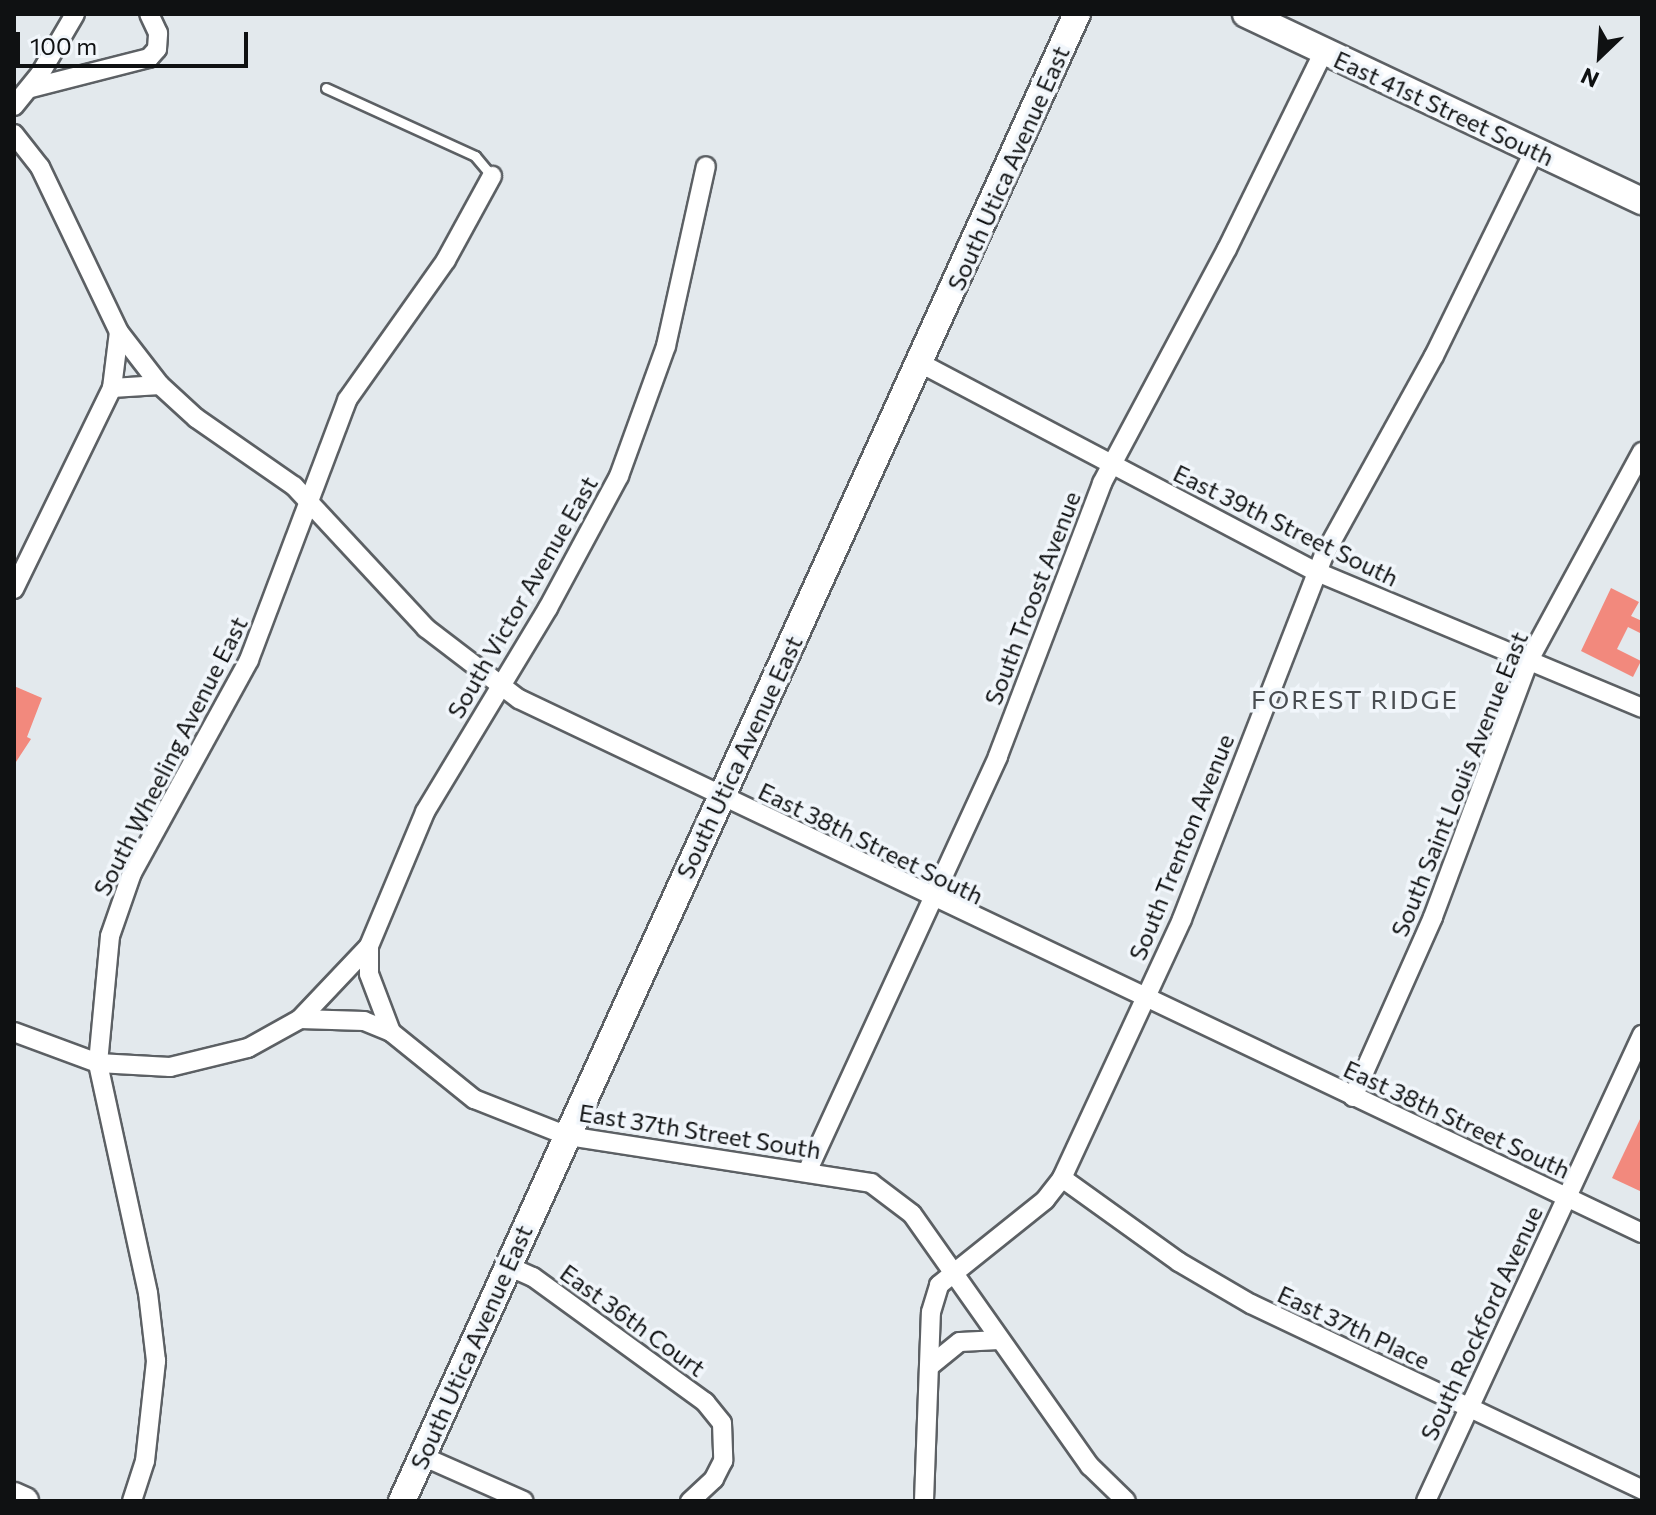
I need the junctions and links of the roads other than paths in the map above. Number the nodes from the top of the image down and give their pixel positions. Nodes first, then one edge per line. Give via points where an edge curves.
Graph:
1 (75, 14) edge
2 (149, 14) edge
3 (1077, 14) edge
4 (1246, 14) edge
5 (1324, 51) junction
6 (31, 88) junction
7 (326, 88) dead end
8 (14, 106) edge
9 (14, 134) edge
10 (1535, 150) junction
11 (706, 166) dead end
12 (492, 176) joint
13 (1642, 201) edge
14 (119, 332) junction
15 (920, 363) junction
16 (160, 385) junction
17 (112, 388) junction
18 (1642, 452) edge
19 (1111, 464) junction
20 (307, 498) junction
21 (1317, 572) junction
22 (14, 589) edge
23 (1529, 660) junction
24 (500, 686) junction
25 (1642, 708) edge
26 (720, 797) junction
27 (934, 900) junction
28 (369, 946) junction
29 (1144, 1000) junction
30 (300, 1019) junction
31 (14, 1032) edge
32 (391, 1032) junction
33 (1642, 1035) edge
34 (98, 1063) junction
35 (1353, 1097) junction
36 (568, 1136) junction
37 (807, 1172) junction
38 (1062, 1178) junction
39 (1566, 1197) junction
40 (1642, 1233) edge
41 (508, 1266) junction
42 (954, 1269) junction
43 (999, 1340) junction
44 (930, 1366) junction
45 (1468, 1407) junction
46 (422, 1456) junction
47 (1642, 1490) edge
48 (14, 1496) edge
49 (25, 1501) edge
50 (132, 1501) edge
51 (402, 1501) edge
52 (524, 1501) edge
53 (690, 1501) edge
54 (924, 1501) edge
55 (1126, 1501) edge
56 (1426, 1501) edge

1 - 6 street
2 - 6 street via 158,33 157,49 149,58
3 - 15 street, South Utica Avenue East
4 - 5 street, East 41st Street South
5 - 10 street, East 41st Street South
5 - 19 street, South Troost Avenue via 1233,237
6 - 8 street
7 - 12 lane via 475,156
9 - 14 street, East 38th Street South via 40,167
10 - 13 street, East 41st Street South
10 - 21 street, South Trenton Avenue via 1434,356
11 - 24 street, South Victor Avenue East via 685,271 643,415 585,544
12 - 20 street, South Wheeling Avenue East via 446,260 361,375
14 - 16 street, East 38th Street South
14 - 17 street
15 - 19 street, East 39th Street South
15 - 26 street, South Utica Avenue East
16 - 17 street
16 - 20 street, East 38th Street South via 196,418
17 - 22 street
18 - 23 street, South Saint Louis Avenue East
19 - 21 street, East 39th Street South
19 - 27 street, South Troost Avenue via 998,756
20 - 24 street, East 38th Street South via 426,628
20 - 34 street, South Wheeling Avenue East via 249,660 120,904 104,965
21 - 23 street, East 39th Street South
21 - 29 street, South Trenton Avenue via 1220,826
23 - 25 street, East 39th Street South
23 - 35 street, South Saint Louis Avenue East via 1433,917
24 - 26 street, East 38th Street South via 566,725
24 - 28 street, South Victor Avenue East via 425,812
26 - 27 street, East 38th Street South
26 - 36 street, South Utica Avenue East
27 - 29 street, East 38th Street South
27 - 37 street, South Troost Avenue
28 - 30 street, South Victor Avenue East
28 - 32 street, South Victor Avenue East via 369,974
29 - 35 street, East 38th Street South
29 - 38 street, South Trenton Avenue
30 - 32 street, East 37th Street South via 364,1021
30 - 34 street via 248,1048 200,1062 170,1067
31 - 34 street
32 - 36 street, East 37th Street South via 474,1099
33 - 39 street, South Rockford Avenue
34 - 50 street, South Wheeling Avenue East via 154,1334 151,1420
35 - 39 street, East 38th Street South
36 - 37 street, East 37th Street South
36 - 41 street, South Utica Avenue East
37 - 42 street, East 37th Street South via 852,1178 885,1190 912,1214
38 - 42 street, South Trenton Avenue via 1045,1200
38 - 45 street, East 37th Place via 1212,1283
39 - 40 street, East 38th Street South
39 - 45 street, South Rockford Avenue
41 - 46 street, South Utica Avenue East
41 - 53 street, East 36th Court via 533,1277 693,1394 722,1423 723,1461 714,1479
42 - 43 street, East 37th Street South
42 - 44 street, South Trenton Avenue via 939,1285 931,1312
43 - 44 street via 960,1342
43 - 55 street, East 37th Street South via 1090,1466
44 - 54 street, South Trenton Avenue
45 - 47 street, East 37th Place
45 - 56 street, South Rockford Avenue
46 - 51 street, South Utica Avenue East
46 - 52 street
48 - 49 street

